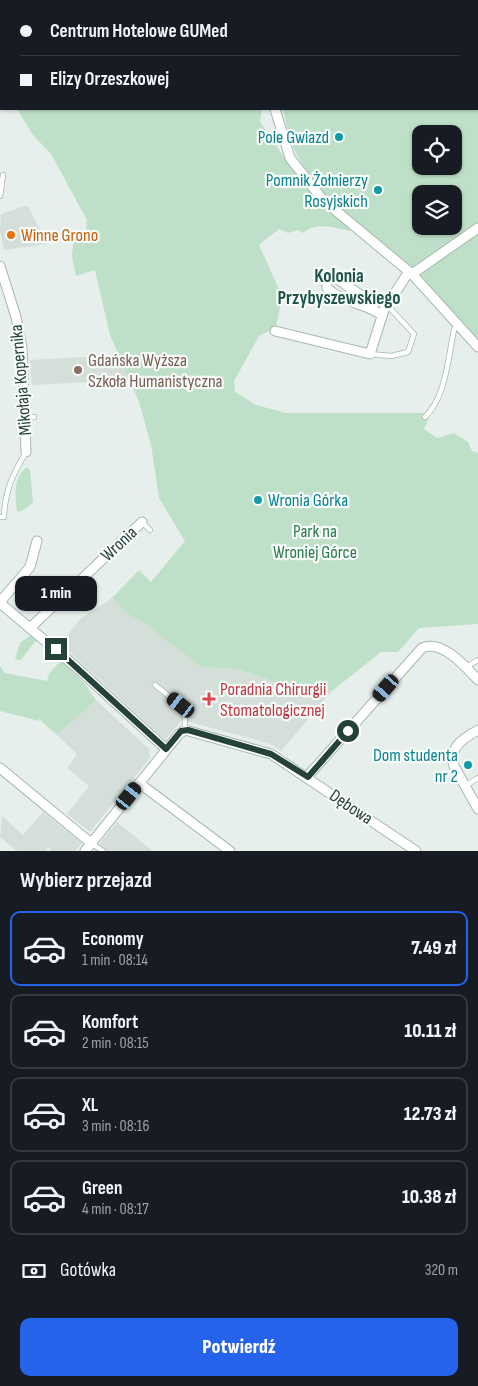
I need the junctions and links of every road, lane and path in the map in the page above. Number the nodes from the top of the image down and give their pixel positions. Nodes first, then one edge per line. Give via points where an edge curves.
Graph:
1 (275, 110) edge
2 (3, 175) dead end
3 (0, 196) edge
4 (478, 228) edge
5 (0, 266) edge
6 (410, 273) junction
7 (387, 305) junction
8 (374, 309) junction
9 (382, 315) junction
10 (458, 325) junction
11 (275, 331) dead end
12 (478, 347) edge
13 (370, 354) junction
14 (425, 417) dead end
15 (26, 452) joint
16 (0, 517) edge
17 (142, 522) joint
18 (150, 530) dead end
19 (37, 542) dead end
20 (0, 602) edge
21 (30, 627) junction
22 (478, 660) edge
23 (466, 666) junction
24 (478, 680) edge
25 (155, 685) dead end
26 (185, 730) junction
27 (478, 730) edge
28 (150, 735) junction
29 (166, 749) junction
30 (157, 760) junction
31 (0, 768) edge
32 (308, 777) junction
33 (478, 778) edge
34 (139, 783) junction
35 (464, 786) junction
36 (478, 810) edge
37 (91, 843) junction
38 (84, 851) edge
39 (102, 851) edge
40 (230, 851) edge
41 (416, 851) edge

1 - 6 street via 290,158 323,200
2 - 3 lane
4 - 6 street
5 - 15 street, Mikołaja Kopernika via 22,348 30,417
6 - 7 street
6 - 10 street
7 - 9 street
7 - 13 lane via 414,334 408,352 403,355
8 - 8 street via 366,299 336,278 326,280 326,288 332,293 359,306
8 - 9 street
9 - 13 street
10 - 12 street
10 - 14 lane via 435,405
11 - 13 street
15 - 16 lane, Mikołaja Kopernika via 10,478 4,517
17 - 18 lane
17 - 21 street, Wronia
19 - 20 street via 27,571
20 - 21 street
21 - 28 street
22 - 23 lane
23 - 24 street
23 - 32 street via 436,646 427,646 417,653
25 - 26 lane via 185,709
26 - 29 street
26 - 32 street, Dębowa via 271,754
27 - 35 street via 460,741 454,752 453,763
28 - 29 street
28 - 30 street
29 - 30 street
30 - 34 street
31 - 37 street
32 - 41 street, Dębowa
33 - 35 lane
34 - 37 street
34 - 40 street
35 - 36 street
37 - 38 street
37 - 39 lane

